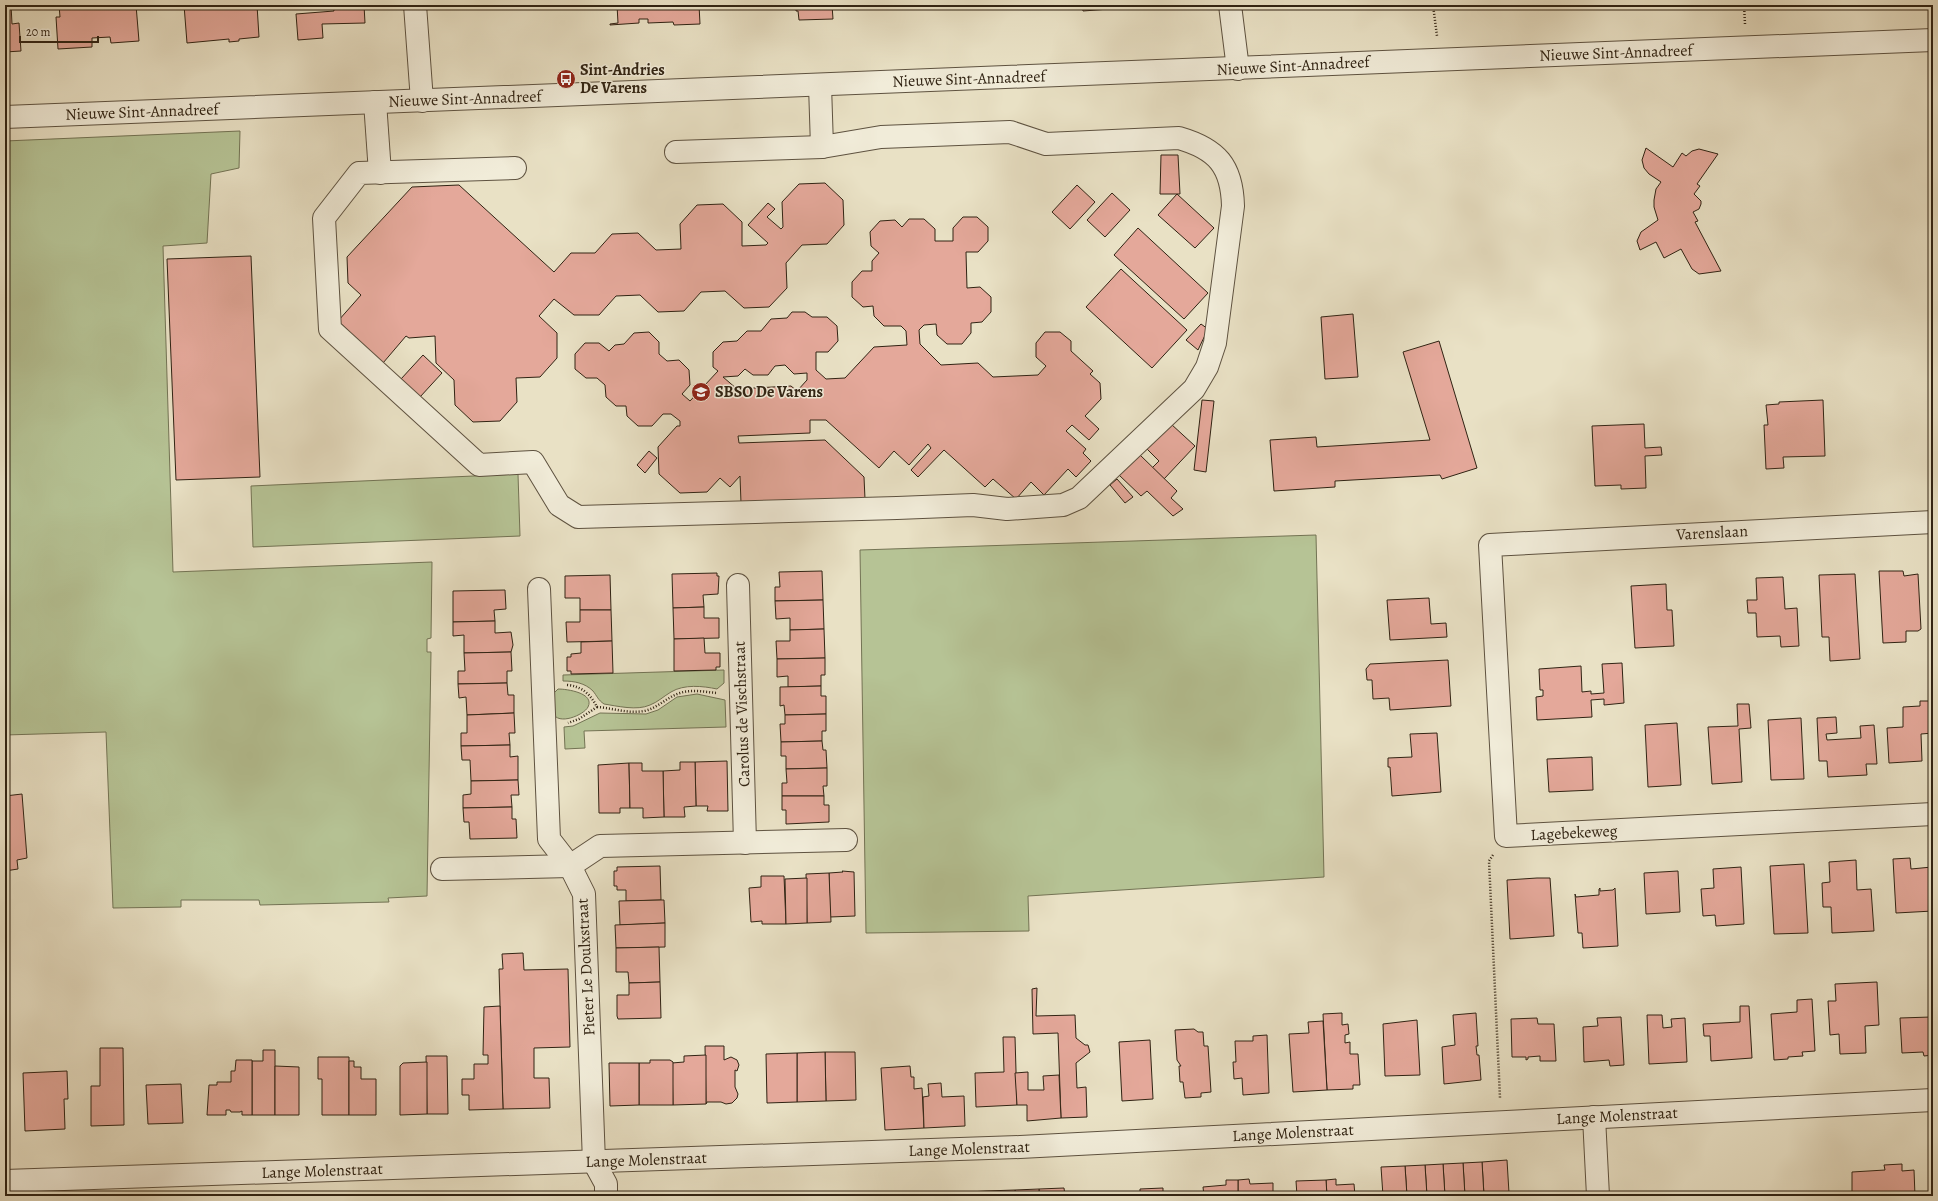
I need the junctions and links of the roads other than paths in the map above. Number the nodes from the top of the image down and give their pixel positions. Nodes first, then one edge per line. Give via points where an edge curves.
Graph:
1 (414, 5) edge
2 (1230, 5) edge
3 (1933, 40) edge
4 (1238, 69) junction
5 (820, 85) junction
6 (422, 101) junction
7 (375, 102) junction
8 (5, 117) edge
9 (822, 147) junction
10 (676, 152) dead end
11 (515, 168) dead end
12 (380, 173) junction
13 (1933, 522) edge
14 (738, 585) dead end
15 (539, 590) dead end
16 (1933, 814) edge
17 (1506, 836) joint
18 (846, 840) dead end
19 (746, 843) junction
20 (570, 866) junction
21 (442, 869) dead end
22 (1933, 1100) edge
23 (1594, 1117) junction
24 (594, 1162) junction
25 (5, 1181) edge
26 (606, 1196) edge
27 (1598, 1196) edge

1 - 6 street
2 - 4 street
3 - 4 street, Nieuwe Sint-Annadreef
4 - 5 street, Nieuwe Sint-Annadreef
5 - 6 street, Nieuwe Sint-Annadreef
5 - 9 street
6 - 7 street, Nieuwe Sint-Annadreef
7 - 8 street, Nieuwe Sint-Annadreef
7 - 12 street
9 - 10 street
9 - 12 street via 882,137 1010,132 1046,144 1179,138 1198,144 1214,155 1225,168 1232,186 1233,206 1215,343 1208,367 1194,389 1080,498 1063,505 1007,509 973,504 578,517 560,505 533,462 479,464 330,329 324,218 359,173
11 - 12 street
13 - 17 street, Varenslaan via 1490,545
14 - 19 street, Carolus de Vischstraat
15 - 20 street, Pieter Le Doulxstraat via 549,839
16 - 17 street, Lagebekeweg
18 - 19 street
19 - 20 street via 600,846
20 - 21 street
20 - 24 street, Pieter Le Doulxstraat via 584,894
22 - 23 street, Lange Molenstraat
23 - 24 street, Lange Molenstraat via 1020,1147
23 - 27 street
24 - 25 street, Lange Molenstraat
24 - 26 street via 606,1184

